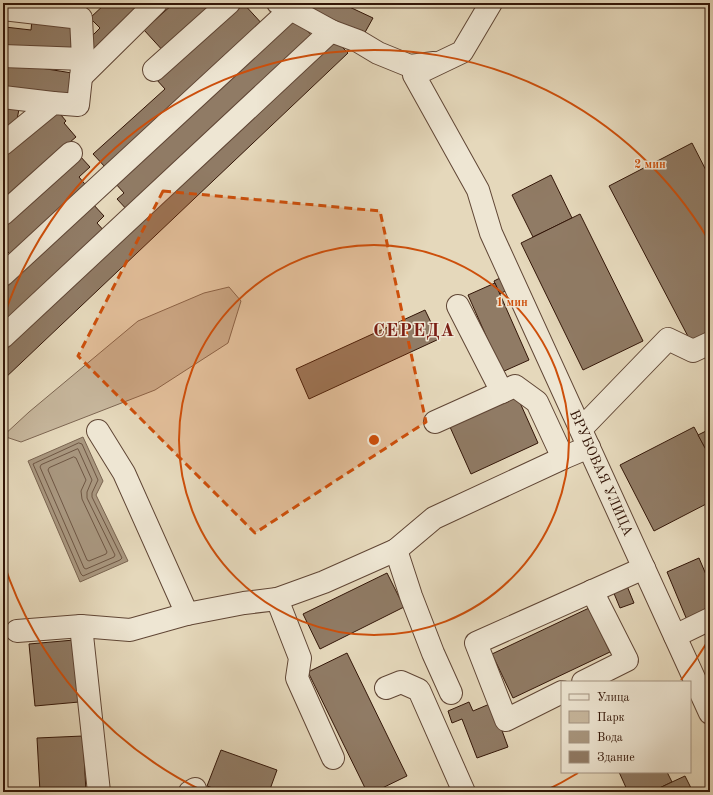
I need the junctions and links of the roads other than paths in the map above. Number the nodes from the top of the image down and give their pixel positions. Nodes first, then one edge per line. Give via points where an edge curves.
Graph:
1 (156, 3) edge
2 (229, 3) edge
3 (491, 3) edge
4 (285, 6) edge
5 (3, 9) edge
6 (331, 31) junction
7 (3, 56) edge
8 (442, 62) junction
9 (82, 68) junction
10 (154, 70) dead end
11 (3, 97) edge
12 (53, 103) junction
13 (3, 144) edge
14 (71, 153) dead end
15 (3, 214) edge
16 (3, 275) edge
17 (458, 306) dead end
18 (3, 337) edge
19 (710, 343) edge
20 (502, 392) junction
21 (435, 422) dead end
22 (98, 430) dead end
23 (585, 438) junction
24 (563, 458) junction
25 (396, 550) junction
26 (644, 568) junction
27 (592, 591) junction
28 (277, 598) junction
29 (187, 614) junction
30 (710, 619) edge
31 (81, 626) junction
32 (17, 631) dead end
33 (675, 636) junction
34 (585, 681) edge
35 (386, 688) dead end
36 (561, 692) edge
37 (451, 693) dead end
38 (710, 713) edge
39 (332, 758) dead end
40 (99, 792) edge
41 (464, 792) edge

1 - 9 street
2 - 10 street
3 - 8 street via 462,52
4 - 6 street
4 - 16 street
5 - 9 street via 81,18
6 - 8 street via 410,66
6 - 18 street
7 - 9 street
8 - 23 street, ВРУБОВАЯ УЛИЦА via 414,75 478,190 492,233
9 - 12 street via 78,105
11 - 12 street
12 - 13 street
14 - 15 street
17 - 20 street
19 - 23 street via 693,351 668,338
20 - 21 street
20 - 24 street via 515,386 537,402
22 - 29 street via 124,474
23 - 24 street
23 - 26 street, ВРУБОВАЯ УЛИЦА
24 - 25 street via 434,518
25 - 28 street via 324,582
25 - 37 street via 411,596
26 - 27 street
26 - 33 street, ВРУБОВАЯ УЛИЦА
27 - 34 street via 627,660
27 - 36 street via 476,644 506,720
28 - 29 street
28 - 39 street via 300,658 297,678
29 - 31 street via 130,630
30 - 33 street
31 - 32 street
31 - 40 street
33 - 38 street, ВРУБОВАЯ УЛИЦА
35 - 41 street via 401,682 419,690

